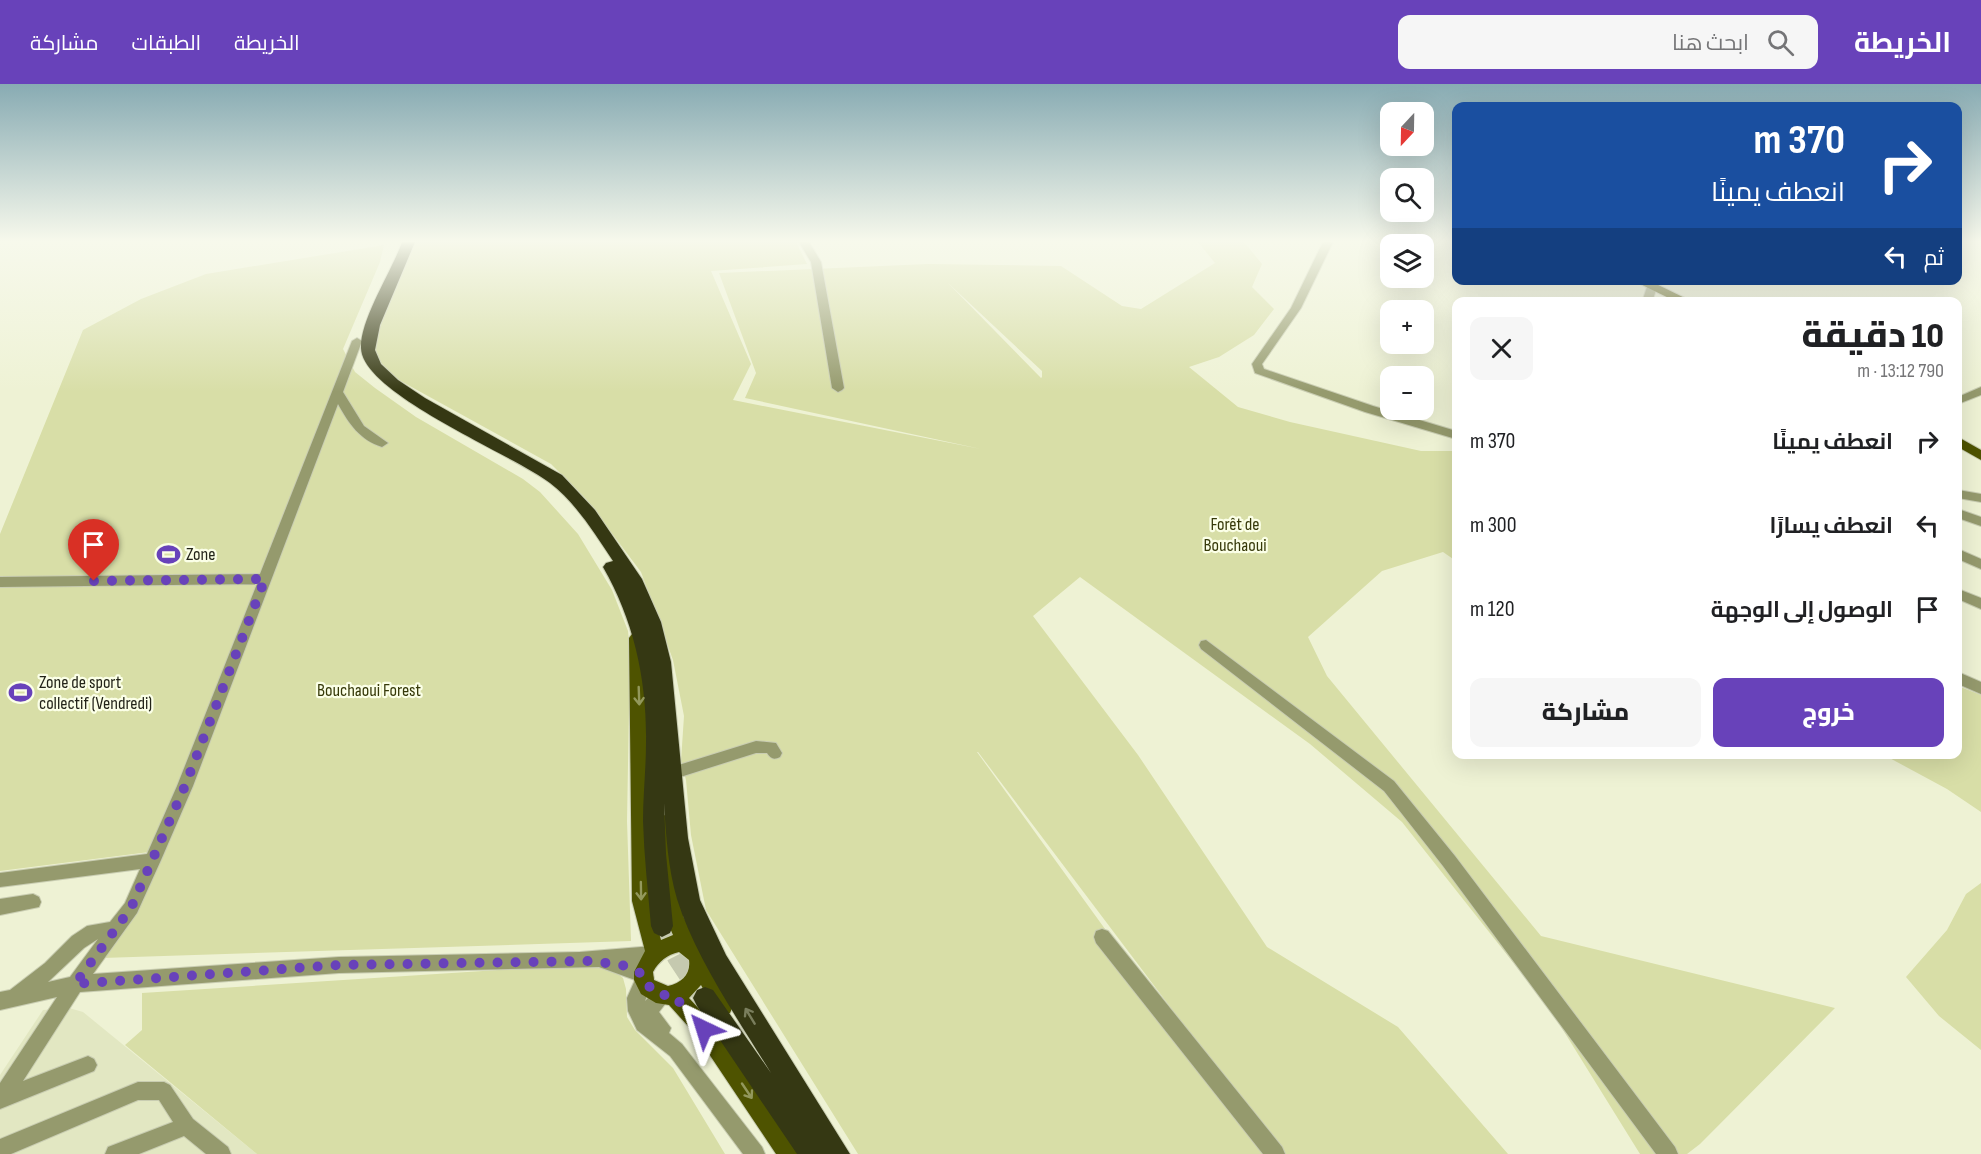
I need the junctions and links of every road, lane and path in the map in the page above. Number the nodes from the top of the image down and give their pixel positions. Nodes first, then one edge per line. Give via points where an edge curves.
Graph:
1 (378, 292) edge
2 (388, 292) edge
3 (821, 292) edge
4 (1304, 292) edge
5 (357, 341) junction
6 (838, 388) dead end
7 (1981, 391) edge
8 (337, 392) junction
9 (1962, 399) edge
10 (1452, 434) edge
11 (382, 444) dead end
12 (1962, 444) edge
13 (1981, 456) edge
14 (1962, 495) edge
15 (1981, 498) edge
16 (1962, 515) edge
17 (1981, 522) edge
18 (1962, 556) edge
19 (1981, 564) edge
20 (265, 579) junction
21 (0, 582) edge
22 (1962, 596) edge
23 (1981, 604) edge
24 (636, 617) junction
25 (1206, 645) dead end
26 (1962, 680) edge
27 (1981, 688) edge
28 (666, 692) junction
29 (775, 753) dead end
30 (674, 773) junction
31 (153, 860) junction
32 (0, 880) edge
33 (33, 902) dead end
34 (0, 908) edge
35 (662, 926) tunnel mouth
36 (112, 930) junction
37 (1102, 937) dead end
38 (694, 952) junction
39 (654, 953) junction
40 (580, 960) junction
41 (644, 976) junction
42 (75, 984) junction
43 (668, 995) junction
44 (705, 998) tunnel mouth
45 (6, 1000) edge
46 (88, 1065) dead end
47 (701, 1082) junction
48 (0, 1100) edge
49 (186, 1126) junction
50 (0, 1149) edge
51 (115, 1154) edge
52 (221, 1154) edge
53 (755, 1154) edge
54 (789, 1154) edge
55 (812, 1154) edge
56 (825, 1154) edge
57 (837, 1154) edge
58 (1275, 1154) edge
59 (1668, 1154) edge

1 - 5 highway
2 - 28 highway via 372,332 370,360 424,404 540,468 584,508 646,605 659,648
3 - 6 street
4 - 10 street via 1257,364 1258,371
5 - 8 street
5 - 24 highway via 359,361 372,377 438,422 523,468 550,489 598,546
7 - 9 street
8 - 11 street via 368,439
8 - 20 street
12 - 13 main road
14 - 15 street
16 - 17 street
18 - 19 street
20 - 21 street
20 - 31 street
22 - 23 street
24 - 35 highway via 651,676 656,729 654,830
24 -> 39 main road via 641,901
25 - 59 street via 1389,786
26 - 27 street
28 - 30 highway
28 - 38 main road via 668,892 675,922
29 - 30 street via 771,747 756,747
57 -> 30 highway via 793,1088 702,932 686,888
31 - 32 street
31 - 36 street via 131,908
33 - 34 street
36 - 42 street
36 - 45 street via 93,932 51,969
37 - 58 street
38 - 39 main road via 672,943
38 - 43 main road via 698,973 694,981 688,988
38 - 56 main road via 718,998
39 - 40 street
39 - 41 main road
40 - 41 street via 618,964
40 - 42 street via 339,965
41 - 43 main road via 651,990
41 - 47 street via 636,998 640,1018 648,1029 670,1044
42 - 45 street
42 - 48 street
43 - 47 street via 652,1005 651,1018 684,1048
43 -> 54 main road via 704,1029
44 - 55 highway
46 - 48 street
47 - 53 street
49 - 50 street via 164,1091 138,1091
49 - 51 street
49 - 52 street

